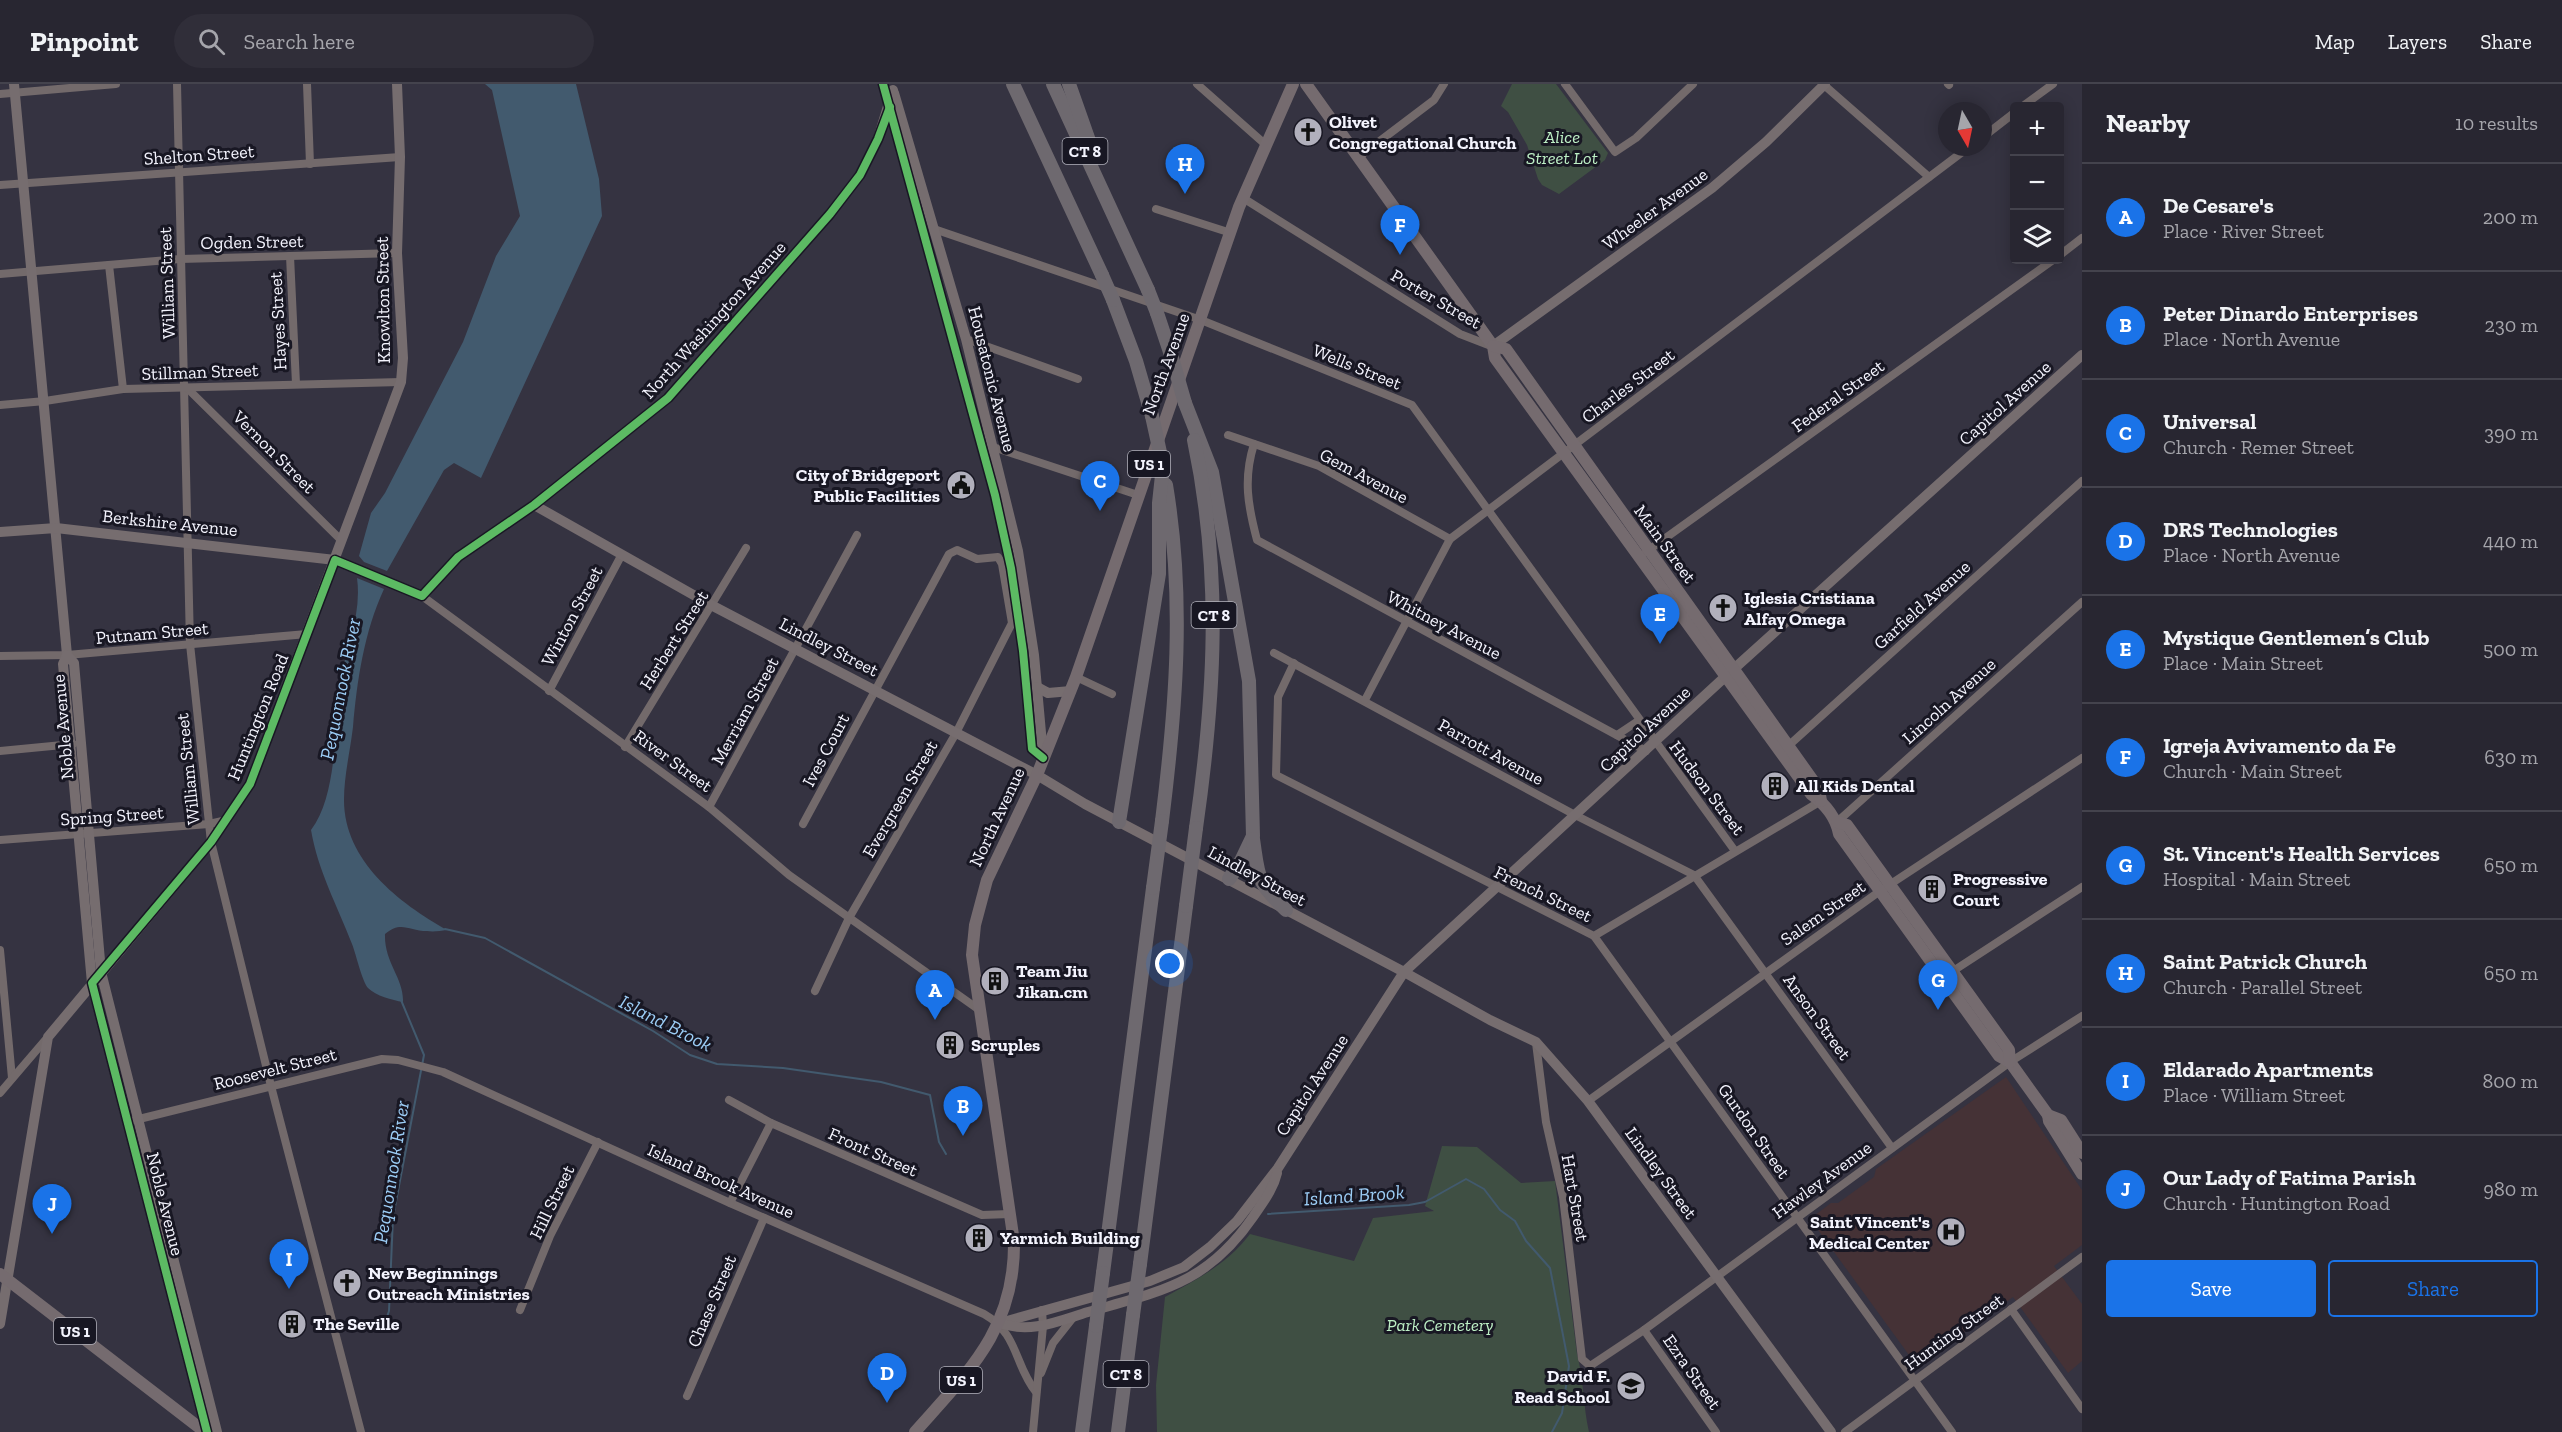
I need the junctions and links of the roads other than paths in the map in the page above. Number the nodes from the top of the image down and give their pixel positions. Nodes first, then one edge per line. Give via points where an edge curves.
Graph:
1 (116, 84) edge
2 (177, 84) edge
3 (308, 84) edge
4 (397, 84) edge
5 (1013, 84) edge
6 (1053, 84) edge
7 (1069, 84) edge
8 (1197, 84) edge
9 (1293, 84) edge
10 (1306, 84) edge
11 (1444, 84) edge
12 (1565, 84) edge
13 (1693, 84) edge
14 (1825, 84) edge
15 (2053, 84) edge
16 (893, 86) edge
17 (15, 88) edge
18 (0, 94) edge
19 (2028, 102) edge
20 (2010, 116) edge
21 (1992, 129) edge
22 (1266, 145) junction
23 (1360, 156) junction
24 (1957, 156) edge
25 (400, 157) junction
26 (310, 164) junction
27 (179, 170) junction
28 (1929, 177) junction
29 (23, 183) junction
30 (0, 185) edge
31 (1243, 198) junction
32 (1156, 209) dead end
33 (1116, 219) junction
34 (934, 229) junction
35 (1231, 233) junction
36 (2082, 238) edge
37 (2064, 252) edge
38 (397, 253) junction
39 (290, 256) junction
40 (180, 259) junction
41 (2047, 264) edge
42 (109, 266) junction
43 (32, 272) junction
44 (0, 274) edge
45 (1201, 320) junction
46 (966, 339) junction
47 (1493, 346) junction
48 (2082, 356) edge
49 (1078, 379) dead end
50 (401, 382) junction
51 (296, 384) junction
52 (186, 387) junction
53 (123, 389) junction
54 (45, 401) junction
55 (1185, 403) junction
56 (0, 405) edge
57 (1228, 435) dead end
58 (1254, 444) junction
59 (993, 447) junction
60 (1568, 451) junction
61 (1162, 466) junction
62 (2082, 481) edge
63 (1138, 495) junction
64 (534, 505) junction
65 (1488, 511) junction
66 (56, 528) junction
67 (0, 532) edge
68 (858, 535) dead end
69 (340, 539) junction
70 (1450, 539) junction
71 (187, 541) junction
72 (746, 548) dead end
73 (1644, 554) junction
74 (621, 556) junction
75 (340, 562) junction
76 (418, 594) junction
77 (2082, 602) edge
78 (713, 606) junction
79 (1407, 622) junction
80 (1012, 623) joint
81 (307, 634) junction
82 (190, 644) junction
83 (796, 649) junction
84 (1274, 653) dead end
85 (67, 655) junction
86 (0, 656) edge
87 (1294, 663) junction
88 (1730, 673) junction
89 (1076, 677) junction
90 (1037, 687) junction
91 (876, 690) junction
92 (549, 691) junction
93 (1071, 692) junction
94 (1112, 694) dead end
95 (1365, 700) junction
96 (1638, 721) junction
97 (956, 733) junction
98 (1617, 735) junction
99 (75, 744) junction
100 (625, 747) junction
101 (1650, 747) junction
102 (1785, 749) junction
103 (0, 751) edge
104 (1043, 755) junction
105 (2082, 758) edge
106 (1037, 775) junction
107 (1821, 801) junction
108 (709, 807) junction
109 (1577, 816) junction
110 (227, 820) junction
111 (1119, 822) junction
112 (1837, 822) junction
113 (209, 824) junction
114 (803, 824) dead end
115 (83, 832) junction
116 (1252, 836) junction
117 (0, 840) edge
118 (211, 842) junction
119 (1735, 851) junction
120 (1694, 875) junction
121 (1229, 879) junction
122 (1885, 887) junction
123 (2082, 887) edge
124 (1497, 888) junction
125 (1286, 910) junction
126 (849, 918) junction
127 (1594, 936) junction
128 (0, 950) edge
129 (101, 972) junction
130 (1404, 972) junction
131 (1766, 972) junction
132 (1948, 974) junction
133 (92, 983) junction
134 (814, 991) dead end
135 (978, 1009) junction
136 (2082, 1016) edge
137 (48, 1037) junction
138 (1672, 1041) junction
139 (1536, 1042) junction
140 (2010, 1062) junction
141 (429, 1068) joint
142 (12, 1078) junction
143 (271, 1086) junction
144 (0, 1093) edge
145 (729, 1100) dead end
146 (1588, 1101) junction
147 (2048, 1115) junction
148 (133, 1121) junction
149 (771, 1123) junction
150 (598, 1142) junction
151 (1892, 1148) junction
152 (2082, 1153) edge
153 (1278, 1168) junction
154 (2082, 1174) edge
155 (730, 1203) junction
156 (1010, 1214) junction
157 (1797, 1217) junction
158 (764, 1218) junction
159 (2082, 1257) edge
160 (1716, 1276) junction
161 (4, 1277) edge
162 (2011, 1309) junction
163 (520, 1310) dead end
164 (1042, 1310) junction
165 (1074, 1316) junction
166 (1000, 1323) junction
167 (0, 1324) edge
168 (1043, 1326) junction
169 (1644, 1330) junction
170 (1582, 1359) joint
171 (1914, 1380) junction
172 (1036, 1392) junction
173 (687, 1396) dead end
174 (2082, 1409) edge
175 (206, 1432) edge
176 (217, 1432) edge
177 (361, 1432) edge
178 (915, 1432) edge
179 (1033, 1432) edge
180 (1082, 1432) edge
181 (1118, 1432) edge
182 (1716, 1432) edge
183 (1831, 1432) edge
184 (1845, 1432) edge
185 (1952, 1432) edge

1 - 17 street
2 - 27 street, William Street
3 - 26 street
4 - 25 main road, Knowlton Street
5 - 61 highway, CT 8, bridge via 1113,300 1136,361
6 - 33 highway, CT 8
7 - 33 highway
8 - 22 street
9 - 22 main road, North Avenue / US 1
10 - 23 main road, Main Street
11 - 23 street via 1434,100
12 - 13 street via 1615,152 1636,138
14 - 28 street
14 - 47 main road, Wheeler Avenue via 1712,188
15 - 19 street
16 - 34 main road, Housatonic Avenue
16 - 64 main road, North Washington Avenue via 878,139 860,175 830,214 668,398
17 - 18 street
17 - 29 main road, Noble Avenue
20 - 21 street
22 - 31 main road, North Avenue / US 1
23 - 47 main road, Main Street
24 - 28 street, Charles Street
25 - 26 street, Shelton Street
25 - 38 main road, Knowlton Street
26 - 27 street, Shelton Street
27 - 29 street, Shelton Street
27 - 40 street, William Street
28 - 60 street, Charles Street
29 - 30 street, Shelton Street
29 - 43 main road, Noble Avenue
31 - 35 main road, North Avenue / US 1
31 - 47 street, Porter Street via 1460,334
32 - 35 street
33 - 55 highway, CT 8, bridge via 1157,313
34 - 45 street, Wells Street
34 - 46 main road, Housatonic Avenue
35 - 45 main road, North Avenue / US 1
36 - 37 street
38 - 39 street, Ogden Street
38 - 50 main road, Knowlton Street
39 - 40 street, Ogden Street
39 - 51 street, Hayes Street
40 - 42 street, Ogden Street
40 - 52 street, William Street
41 - 73 street, Federal Street
42 - 43 street, Ogden Street
42 - 53 street
43 - 44 street, Ogden Street
43 - 54 main road, Noble Avenue
45 - 63 main road, North Avenue / US 1
45 - 65 street, Wells Street via 1412,405
46 - 49 street
46 - 59 main road, Housatonic Avenue
47 - 60 main road, Main Street via 1506,349
48 - 88 main road, Capitol Avenue
50 - 51 street, Stillman Street
50 - 69 main road, Knowlton Street
51 - 52 street, Stillman Street
52 - 53 street, Stillman Street
52 - 69 street, Vernon Street
52 - 71 street, William Street
53 - 54 street, Stillman Street
54 - 56 street, Stillman Street
54 - 66 main road, Noble Avenue
55 - 116 highway via 1212,472 1248,667
55 - 181 highway, CT 8, bridge via 1205,502 1214,606 1210,721
57 - 58 street, Gem Avenue
58 - 70 street, Gem Avenue via 1319,466
58 - 79 street, Whitney Avenue via 1247,468 1257,540
59 - 63 street
59 - 90 main road, Housatonic Avenue via 1018,551
60 - 65 street, Charles Street
60 - 73 main road, Main Street
61 - 111 highway via 1160,574
61 - 180 highway, CT 8, bridge via 1175,550 1179,642 1175,715
62 - 102 street, Garfield Avenue
63 - 89 main road, North Avenue / US 1
64 - 74 main road, Lindley Street
64 - 76 main road, North Washington Avenue via 458,557
65 - 70 street, Charles Street
65 - 96 street, Wells Street
66 - 67 main road, Berkshire Avenue
66 - 71 main road, Berkshire Avenue
66 - 85 main road, Noble Avenue
68 - 83 street, Merriam Street
69 - 75 main road, Huntington Road
70 - 79 street, Charles Street
71 - 75 main road, Berkshire Avenue
71 - 82 street, William Street
72 - 78 street, Herbert Street
73 - 88 main road, Main Street
74 - 78 main road, Lindley Street
74 - 92 street, Winton Street
75 - 76 main road, River Street
75 - 81 main road, Huntington Road
76 - 92 street, River Street
77 - 112 street, Lincoln Avenue
78 - 83 main road, Lindley Street
78 - 100 street, Herbert Street
79 - 95 street, Charles Street
79 - 98 street, Whitney Avenue
80 - 91 street, Ives Court via 998,557 976,559 953,551 941,566
80 - 97 street, Evergreen Street
81 - 82 street, Putnam Street
81 - 110 main road, Huntington Road via 250,784
82 - 85 street, Putnam Street
82 - 113 street, William Street
83 - 91 main road, Lindley Street
83 - 108 street, Merriam Street
84 - 87 street, Parrott Avenue
85 - 86 street, Putnam Street
85 - 99 main road, Noble Avenue via 74,663
87 - 95 street, Parrott Avenue
87 - 124 street, French Street via 1278,698 1276,775
88 - 101 main road, Capitol Avenue
88 - 102 main road, Main Street
89 - 93 main road, North Avenue / US 1
89 - 94 street
90 - 93 main road via 1048,693
90 - 104 main road, Housatonic Avenue
91 - 97 main road, Lindley Street
91 - 114 street, Ives Court
92 - 100 street, River Street
93 - 104 main road, North Avenue / US 1
95 - 109 street, Parrott Avenue
96 - 98 street
96 - 101 street, Wells Street
97 - 106 main road, Lindley Street
97 - 126 street, Evergreen Street
98 - 101 street, Whitney Avenue
99 - 103 street
99 - 115 main road, Noble Avenue
100 - 108 street, River Street
101 - 109 main road, Capitol Avenue
101 - 119 street, Hudson Street
102 - 107 main road, Main Street via 1812,794
104 - 106 main road, North Avenue / US 1
105 - 122 street, Salem Street
106 - 111 main road, Lindley Street
106 - 135 main road, North Avenue / US 1 via 982,896 972,955
107 - 112 main road, Main Street
107 - 119 street, French Street
108 - 126 street, River Street via 789,875
109 - 120 street, Parrott Avenue
109 - 124 main road, Capitol Avenue
110 - 113 street, Spring Street
110 - 118 main road, Huntington Road
111 - 121 main road, Lindley Street
112 - 122 main road, Main Street via 1839,834
113 - 115 street, Spring Street
113 - 118 street, William Street
115 - 117 street, Spring Street
115 - 129 main road, Noble Avenue
115 - 133 main road, Noble Avenue
116 - 121 highway
116 - 125 highway via 1258,877
118 - 129 main road, Huntington Road
118 - 143 street, William Street
119 - 120 street, French Street
120 - 127 street, French Street
120 - 131 street, Anson Street
121 - 125 main road, Lindley Street
122 - 131 street, Salem Street
122 - 132 main road, Main Street
123 - 132 street
124 - 127 street, French Street
124 - 130 main road, Capitol Avenue
125 - 130 main road, Lindley Street
126 - 134 street, Evergreen Street
126 - 135 street, River Street
127 - 138 street, Gurdon Street
128 - 142 street
129 - 133 main road, Huntington Road
129 - 148 main road, Noble Avenue
130 - 139 main road, Lindley Street
130 - 153 main road, Capitol Avenue
131 - 138 street, Salem Street
131 - 151 street, Anson Street
132 - 140 main road, Main Street via 1999,1056
133 - 137 main road, Huntington Road
133 - 148 main road, Noble Avenue
135 - 156 main road, North Avenue / US 1
136 - 140 street, Hawley Avenue
137 - 142 street
137 - 161 main road, Huntington Road
138 - 146 street, Salem Street
138 - 157 street, Gurdon Street
139 - 146 main road, Lindley Street
139 - 170 street, Hart Street via 1546,1122 1563,1197
140 - 147 main road, Main Street
140 - 151 street, Hawley Avenue
141 - 143 street, Roosevelt Street via 382,1059
141 - 150 street, Island Brook Avenue
142 - 144 street
143 - 148 street, Roosevelt Street
143 - 177 street, William Street
145 - 149 street, Front Street
146 - 160 main road, Lindley Street
147 - 152 main road, Main Street via 2058,1116
147 - 154 main road, Main Street
148 - 175 main road, Noble Avenue
148 - 176 main road, Noble Avenue
149 - 155 street
149 - 156 street, Front Street via 982,1215
150 - 155 street, Island Brook Avenue
150 - 163 street, Hill Street via 550,1236
151 - 157 street, Hawley Avenue
153 - 164 main road, Capitol Avenue via 1237,1221 1184,1267 1150,1281
153 - 165 main road, Capitol Avenue via 1274,1188 1242,1234 1207,1268 1172,1288
155 - 158 street, Island Brook Avenue
156 - 166 main road, North Avenue / US 1 via 1013,1275
157 - 160 street, Hawley Avenue
157 - 171 street, Gurdon Street
158 - 166 street, Island Brook Avenue
158 - 173 street, Chase Street
159 - 162 street, Hunting Street
160 - 169 street, Hawley Avenue
160 - 183 main road, Lindley Street
161 - 167 main road, Huntington Road
161 - 175 main road, US 1
162 - 171 street, Hunting Street
162 - 174 street
164 - 166 main road, Capitol Avenue
164 - 168 street
165 - 168 main road, Capitol Avenue
165 - 172 street via 1053,1343
166 - 168 main road, Capitol Avenue via 1021,1329
166 - 172 street
166 - 178 main road, North Avenue / US 1 via 958,1383
168 - 172 street
169 - 170 street, Hawley Avenue via 1590,1366
169 - 182 street, Ezra Street
171 - 184 street, Hunting Street
171 - 185 street, Gurdon Street
172 - 179 street

